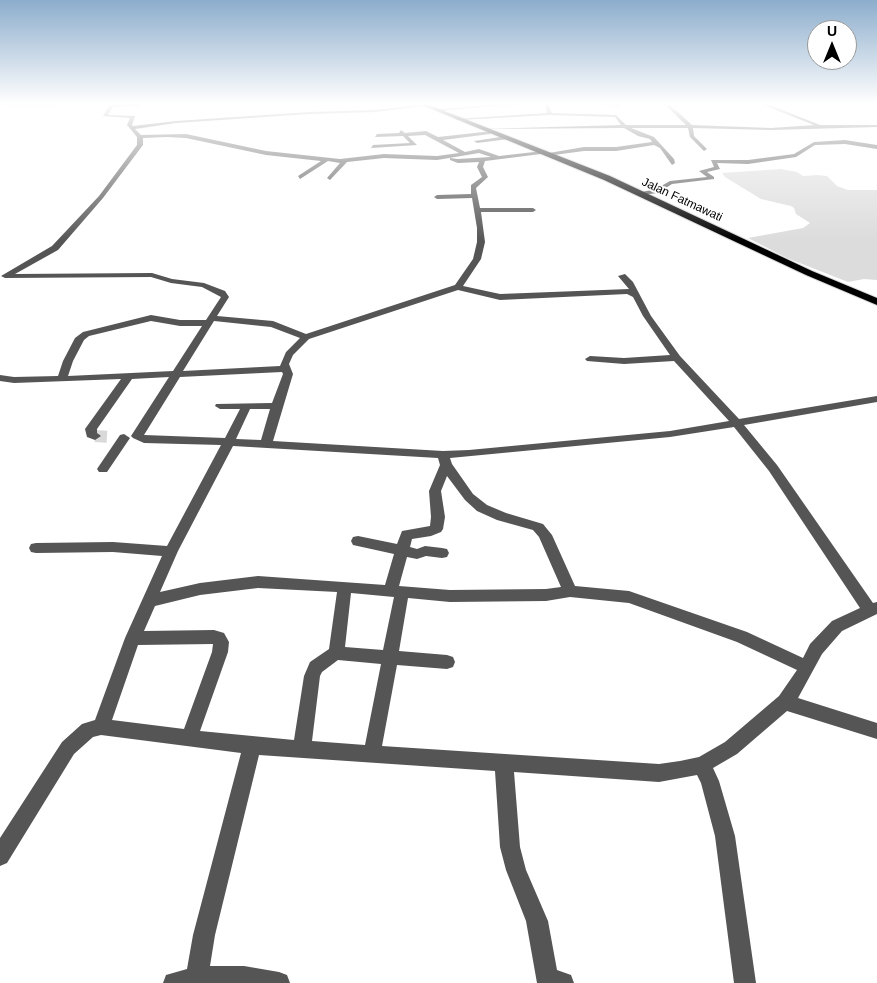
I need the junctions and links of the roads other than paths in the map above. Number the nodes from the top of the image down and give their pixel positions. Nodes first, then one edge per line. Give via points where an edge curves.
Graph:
1 (137, 149) edge
2 (244, 149) edge
3 (406, 149) edge
4 (456, 149) edge
5 (534, 149) edge
6 (592, 149) edge
7 (663, 149) edge
8 (806, 149) edge
9 (464, 153) junction
10 (544, 153) junction
11 (409, 156) junction
12 (447, 156) junction
13 (499, 158) junction
14 (326, 160) junction
15 (483, 160) junction
16 (345, 161) junction
17 (672, 163) dead end
18 (300, 178) dead end
19 (330, 178) dead end
20 (640, 193) junction
21 (437, 196) dead end
22 (474, 196) junction
23 (479, 210) junction
24 (533, 210) dead end
25 (622, 276) dead end
26 (2, 277) edge
27 (458, 287) junction
28 (633, 293) junction
29 (877, 302) edge
30 (209, 320) junction
31 (306, 337) junction
32 (677, 358) junction
33 (590, 359) dead end
34 (284, 369) junction
35 (178, 373) junction
36 (128, 377) junction
37 (0, 378) edge
38 (62, 379) junction
39 (877, 399) edge
40 (220, 406) dead end
41 (246, 406) junction
42 (277, 406) junction
43 (737, 423) junction
44 (95, 436) dead end
45 (110, 437) tunnel mouth
46 (124, 438) junction
47 (139, 438) junction
48 (229, 442) junction
49 (266, 444) junction
50 (445, 460) junction
51 (103, 469) dead end
52 (358, 541) dead end
53 (36, 548) dead end
54 (171, 551) junction
55 (402, 552) junction
56 (442, 552) dead end
57 (345, 587) junction
58 (570, 590) junction
59 (396, 592) junction
60 (149, 601) junction
61 (874, 609) edge
62 (133, 638) junction
63 (336, 653) junction
64 (391, 657) junction
65 (447, 662) dead end
66 (805, 666) junction
67 (785, 702) junction
68 (101, 727) junction
69 (877, 731) edge
70 (189, 738) junction
71 (252, 746) junction
72 (302, 749) junction
73 (372, 754) junction
74 (504, 763) junction
75 (702, 765) junction
76 (0, 856) edge
77 (197, 978) junction
78 (553, 981) edge
79 (174, 983) edge
80 (279, 983) edge
81 (745, 983) edge

1 - 26 street via 101,197 55,248
2 - 14 street
3 - 11 street
4 - 9 street
5 - 10 highway, Jalan Fatmawati
6 - 10 street
7 - 17 street
8 - 20 street via 796,155 748,162 713,161 718,168 702,171 712,178 670,183 658,190
9 - 12 street
9 - 13 street via 485,152
10 - 13 street
10 - 20 highway, Jalan Fatmawati
11 - 12 street
11 - 16 street
12 - 15 street via 458,161
13 - 15 street
14 - 16 street
14 - 18 street
15 - 22 street via 480,168 485,177 473,186
16 - 19 street
20 - 29 highway, Jalan Fatmawati
21 - 22 street
22 - 23 street
23 - 24 street
23 - 27 street via 481,228 477,259
25 - 28 street via 629,282
26 - 30 street via 152,275 182,287 204,285 225,295
27 - 28 street via 500,297 619,290
27 - 31 street
28 - 32 street
30 - 31 street via 270,323
30 - 35 street
30 - 38 street via 180,323 151,318 86,334 70,356
31 - 34 street via 289,354
32 - 33 street
32 - 43 street
34 - 35 street
34 - 42 street via 288,374
35 - 36 street
35 - 47 street via 137,433
36 - 38 street
36 - 44 street via 91,429 91,435
37 - 38 street
39 - 43 street
40 - 41 street
41 - 42 street
41 - 48 street
42 - 49 street
43 - 50 street
43 - 61 street
45 - 46 street
46 - 47 street
46 - 51 street
47 - 48 street
48 - 49 street
48 - 54 street
49 - 50 street
50 - 55 street via 435,491 436,529 409,533
50 - 58 street via 468,496 482,508 533,525 546,535
52 - 55 street
53 - 54 street via 113,547
54 - 60 street
55 - 56 street
55 - 59 street
57 - 59 street
57 - 60 street via 258,582 200,589
57 - 63 street
58 - 59 street via 546,595 511,596
58 - 66 street via 629,597 742,637
59 - 64 street
60 - 62 street
61 - 66 street via 836,626
62 - 68 street
62 - 70 street via 219,638 220,652
63 - 64 street
63 - 72 street via 316,667 312,676
64 - 65 street
64 - 73 street
66 - 67 street
67 - 69 street
67 - 75 street via 730,748
68 - 70 street
68 - 76 street via 88,730 68,748
70 - 71 street
71 - 72 street
71 - 77 street via 204,935
72 - 73 street
73 - 74 street
74 - 75 street via 659,773
74 - 78 street via 510,847 537,921
75 - 81 street via 710,781 725,836
77 - 79 street
77 - 80 street via 244,977

